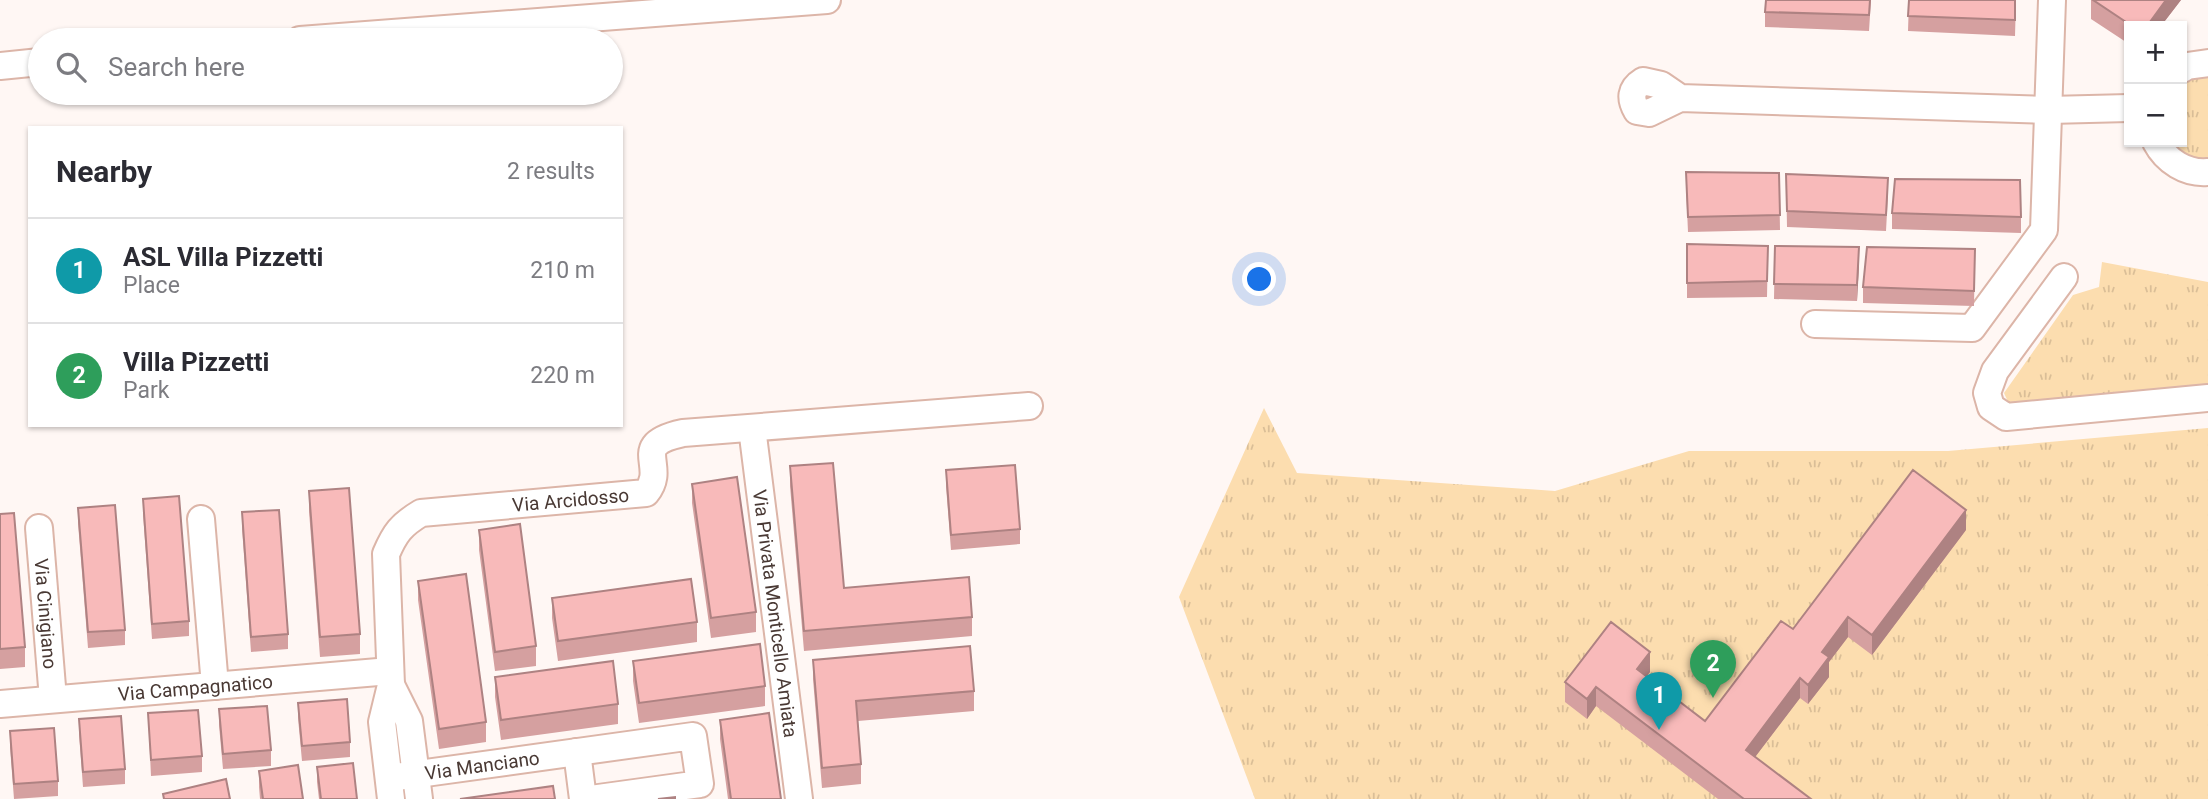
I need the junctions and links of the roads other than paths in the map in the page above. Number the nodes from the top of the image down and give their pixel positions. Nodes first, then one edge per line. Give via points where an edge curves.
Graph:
1 (827, 0) edge
2 (2052, 0) edge
3 (458, 28) edge
4 (28, 63) edge
5 (2208, 63) edge
6 (0, 65) edge
7 (2187, 66) edge
8 (1680, 98) dead end
9 (2124, 108) edge
10 (2049, 110) junction
11 (2124, 126) edge
12 (2160, 147) edge
13 (2198, 171) edge
14 (2208, 193) edge
15 (2064, 277) dead end
16 (1815, 324) dead end
17 (2208, 398) edge
18 (1030, 405) dead end
19 (752, 428) junction
20 (201, 519) dead end
21 (39, 528) dead end
22 (391, 678) junction
23 (215, 686) junction
24 (54, 699) junction
25 (0, 704) edge
26 (577, 752) junction
27 (417, 787) edge
28 (390, 788) edge
29 (707, 792) edge
30 (583, 799) edge
31 (591, 799) edge
32 (799, 799) edge

1 - 3 street
2 - 10 street
4 - 6 street
5 - 7 street
8 - 10 street
9 - 10 street
10 - 11 street
10 - 16 street via 2045,230 1972,328
12 - 13 street via 2167,157
13 - 14 street
15 - 17 street via 1995,371 1987,393 1991,407 2006,417
18 - 19 street, Via Arcidosso
19 - 22 street, Via Arcidosso via 683,433 656,442 653,479 646,494 421,513 403,523 386,554
19 - 32 street, Via Privata Monticello Amiata
20 - 23 street
21 - 24 street, Via Cinigiano
22 - 23 street, Via Campagnatico
22 - 27 street, Via Arcidosso via 409,721
22 - 28 street, Via Arcidosso via 382,722
23 - 24 street, Via Campagnatico
24 - 25 street, Via Campagnatico
26 - 27 street, Via Manciano
26 - 29 street, Via Manciano via 693,736
26 - 30 street
27 - 28 street, Via Manciano
29 - 31 street, Via Manciano

